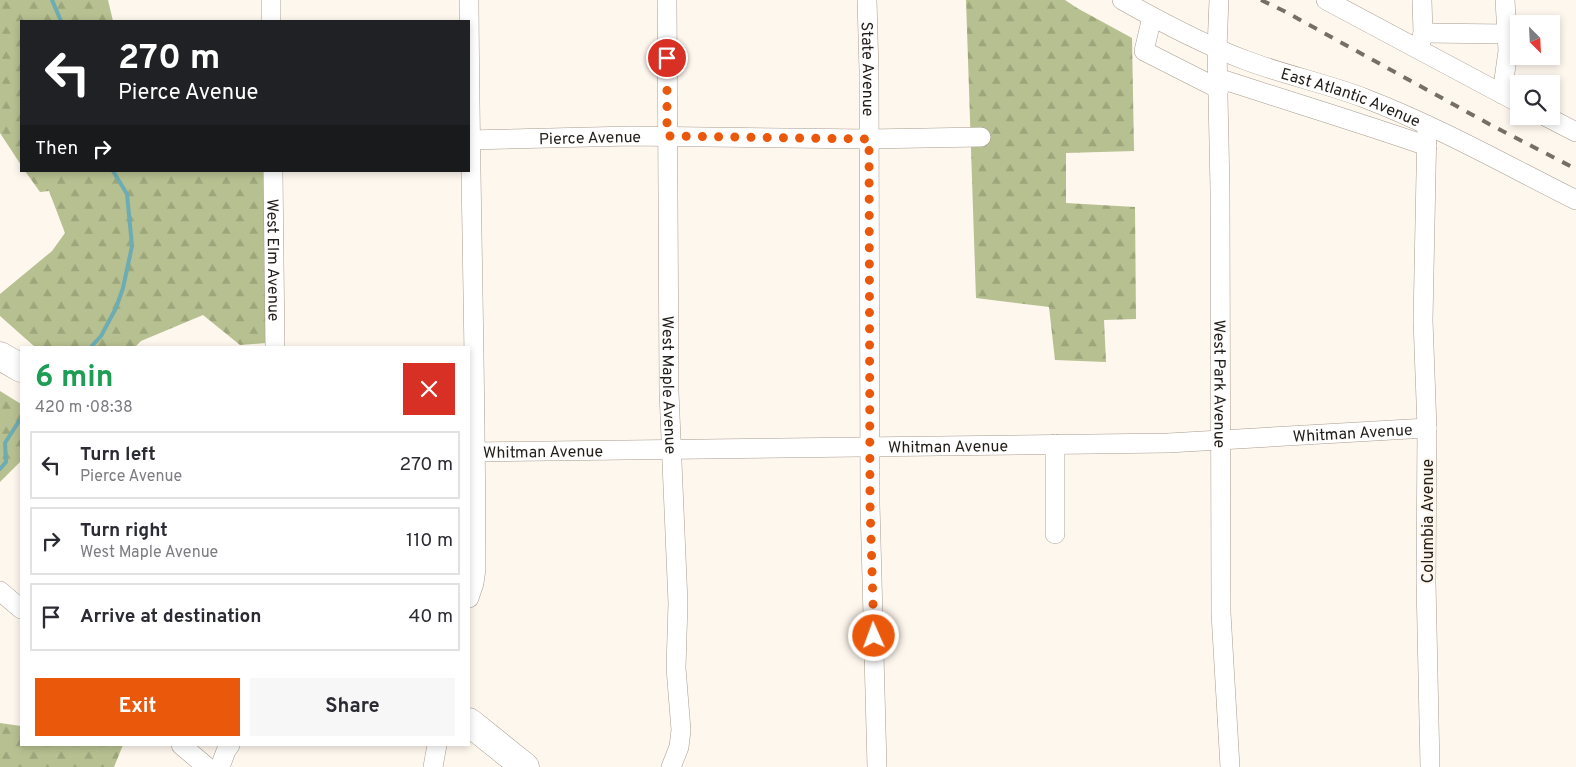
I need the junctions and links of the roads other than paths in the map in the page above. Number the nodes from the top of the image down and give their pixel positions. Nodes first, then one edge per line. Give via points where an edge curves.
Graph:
1 (271, 0) edge
2 (469, 0) edge
3 (667, 0) edge
4 (867, 0) edge
5 (1122, 0) edge
6 (1219, 0) edge
7 (1326, 0) edge
8 (1422, 0) edge
9 (1505, 0) edge
10 (1152, 17) junction
11 (271, 20) edge
12 (469, 20) edge
13 (1508, 34) junction
14 (1421, 41) junction
15 (1218, 49) junction
16 (1218, 83) junction
17 (1320, 84) junction
18 (1349, 93) junction
19 (1502, 94) junction
20 (1510, 98) edge
21 (1318, 111) junction
22 (1344, 119) junction
23 (1560, 124) edge
24 (1427, 125) junction
25 (1576, 132) edge
26 (667, 136) junction
27 (982, 137) dead end
28 (869, 139) junction
29 (470, 140) edge
30 (1427, 146) junction
31 (272, 172) edge
32 (469, 172) edge
33 (1576, 200) edge
34 (276, 346) edge
35 (0, 356) edge
36 (20, 367) edge
37 (1427, 428) junction
38 (1222, 440) junction
39 (1055, 444) junction
40 (870, 446) junction
41 (672, 449) junction
42 (472, 452) edge
43 (1055, 534) dead end
44 (0, 591) edge
45 (470, 595) edge
46 (20, 608) edge
47 (470, 723) edge
48 (182, 746) edge
49 (229, 746) edge
50 (437, 746) edge
51 (207, 767) edge
52 (220, 767) edge
53 (433, 767) edge
54 (525, 767) edge
55 (671, 767) edge
56 (877, 767) edge
57 (1230, 767) edge
58 (1430, 767) edge

1 - 11 street
2 - 12 street
3 - 26 street, West Maple Avenue
4 - 28 street, State Avenue
5 - 10 street, East Atlantic Avenue
6 - 15 street, West Park Avenue
7 - 14 street
8 - 14 street
9 - 13 street
10 - 15 street, East Atlantic Avenue
10 - 16 street via 1144,51
13 - 14 street
13 - 19 street
14 - 19 street
15 - 16 street, West Park Avenue
15 - 17 street, East Atlantic Avenue
16 - 21 street
16 - 38 street, West Park Avenue
17 - 18 street, East Atlantic Avenue
17 - 21 street
18 - 22 street
18 - 24 street, East Atlantic Avenue
19 - 20 street
21 - 22 street
22 - 30 street
23 - 25 street
24 - 30 street, Columbia Avenue
24 - 33 street, East Atlantic Avenue
26 - 28 street, Pierce Avenue
26 - 29 street, Pierce Avenue
26 - 41 street, West Maple Avenue
27 - 28 street, Pierce Avenue
28 - 40 street, State Avenue
30 - 37 street, Columbia Avenue via 1423,320
31 - 34 street, West Elm Avenue
32 - 42 street
35 - 36 highway
37 - 38 street, Whitman Avenue
37 - 58 street, Columbia Avenue
38 - 39 street, Whitman Avenue
38 - 57 street, West Park Avenue via 1221,613
39 - 40 street, Whitman Avenue
39 - 43 street
40 - 41 street, Whitman Avenue
40 - 56 street, State Avenue
41 - 42 street, Whitman Avenue
41 - 55 street, West Maple Avenue via 678,603 676,668 681,730 679,747
42 - 45 street via 476,569
44 - 46 street
47 - 54 highway
48 - 51 street
49 - 52 street
50 - 53 street

